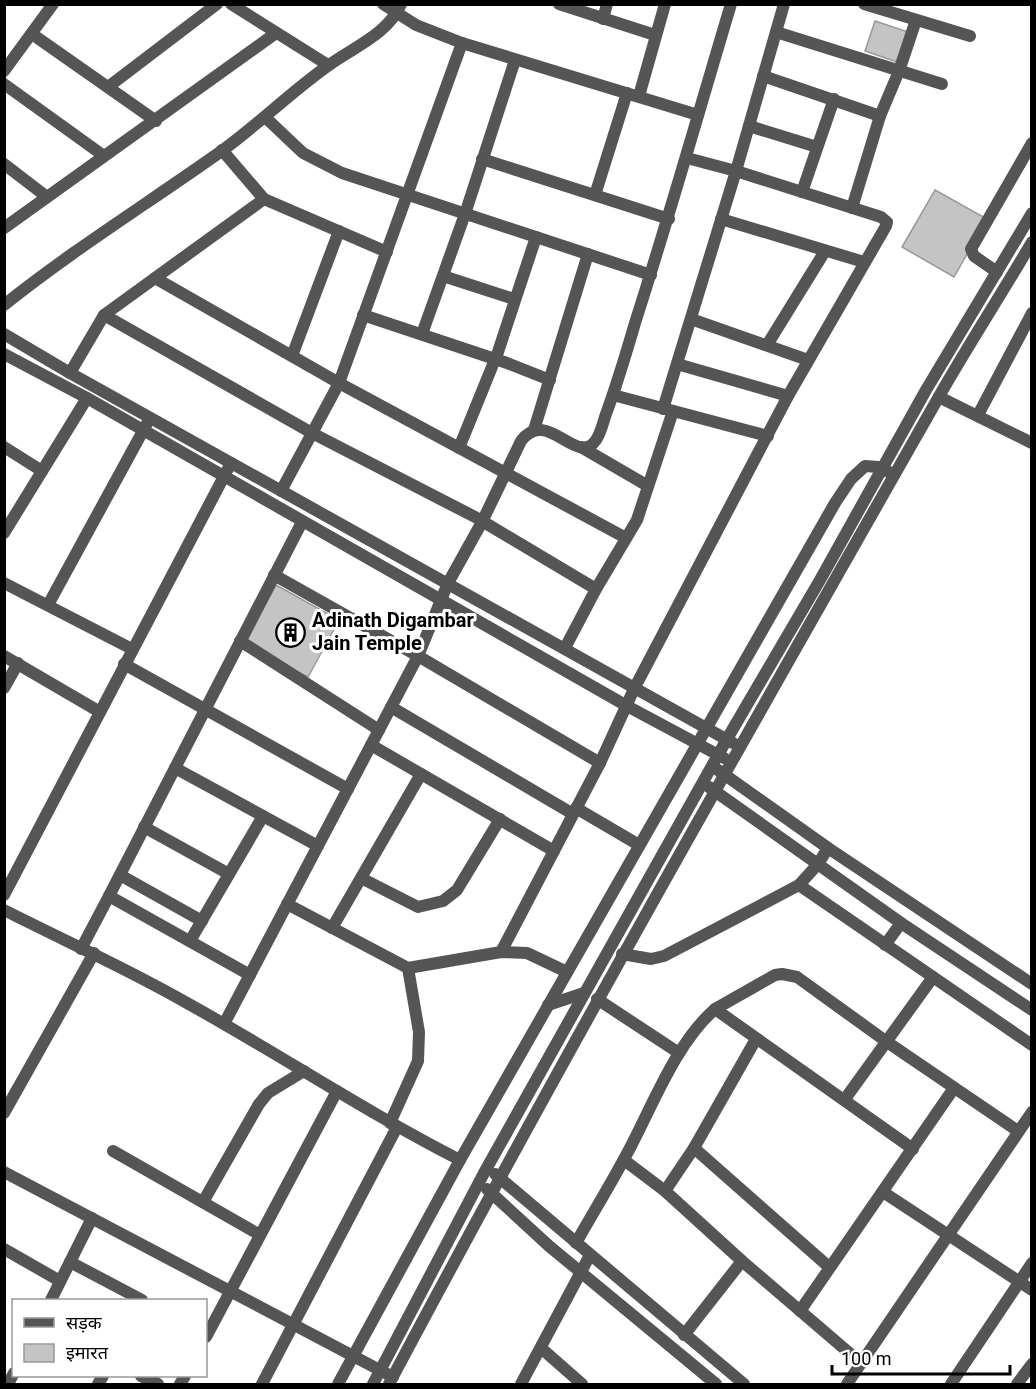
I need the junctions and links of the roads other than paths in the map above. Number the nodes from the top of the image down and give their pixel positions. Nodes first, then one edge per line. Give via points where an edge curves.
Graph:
1 (53, 4) edge
2 (217, 4) edge
3 (231, 4) edge
4 (382, 4) edge
5 (558, 4) edge
6 (607, 4) edge
7 (665, 4) edge
8 (731, 4) edge
9 (784, 4) edge
10 (864, 4) edge
11 (886, 8) edge
12 (399, 9) edge
13 (603, 19) junction
14 (916, 20) junction
15 (777, 32) junction
16 (276, 33) junction
17 (32, 34) junction
18 (655, 35) junction
19 (970, 36) dead end
20 (462, 43) junction
21 (515, 60) junction
22 (328, 65) junction
23 (899, 70) junction
24 (4, 71) edge
25 (764, 76) junction
26 (4, 84) edge
27 (942, 84) dead end
28 (108, 87) junction
29 (633, 95) junction
30 (834, 99) junction
31 (698, 115) junction
32 (880, 116) junction
33 (266, 118) junction
34 (156, 121) junction
35 (749, 126) junction
36 (1032, 143) edge
37 (817, 147) junction
38 (222, 150) junction
39 (104, 156) junction
40 (687, 158) junction
41 (482, 159) junction
42 (4, 164) edge
43 (736, 171) junction
44 (802, 192) junction
45 (408, 195) junction
46 (595, 195) junction
47 (47, 197) junction
48 (264, 199) junction
49 (852, 208) junction
50 (1032, 213) edge
51 (465, 214) junction
52 (669, 219) junction
53 (721, 219) junction
54 (4, 228) edge
55 (339, 231) junction
56 (536, 237) junction
57 (1032, 242) edge
58 (1012, 248) junction
59 (825, 251) junction
60 (387, 252) junction
61 (588, 254) junction
62 (1024, 255) junction
63 (864, 262) junction
64 (998, 272) junction
65 (651, 274) junction
66 (443, 276) junction
67 (155, 278) junction
68 (514, 299) junction
69 (4, 305) edge
70 (1032, 313) edge
71 (104, 315) junction
72 (363, 315) junction
73 (691, 319) junction
74 (4, 334) edge
75 (422, 334) junction
76 (767, 345) junction
77 (4, 354) edge
78 (292, 356) junction
79 (495, 360) junction
80 (808, 360) junction
81 (677, 364) junction
82 (69, 373) junction
83 (550, 380) junction
84 (339, 383) junction
85 (613, 395) junction
86 (788, 396) junction
87 (939, 397) junction
88 (87, 398) junction
89 (668, 410) junction
90 (978, 415) junction
91 (150, 418) junction
92 (534, 430) junction
93 (144, 432) junction
94 (312, 433) junction
95 (768, 436) junction
96 (1032, 443) edge
97 (4, 447) edge
98 (581, 447) junction
99 (459, 448) junction
100 (231, 463) junction
101 (886, 463) junction
102 (899, 470) junction
103 (42, 471) junction
104 (506, 474) junction
105 (224, 478) junction
106 (648, 486) junction
107 (281, 491) junction
108 (302, 522) junction
109 (482, 522) junction
110 (4, 533) edge
111 (626, 538) junction
112 (274, 575) junction
113 (4, 583) edge
114 (448, 583) junction
115 (596, 589) junction
116 (442, 601) junction
117 (48, 605) junction
118 (240, 641) junction
119 (565, 648) junction
120 (132, 649) junction
121 (4, 656) edge
122 (418, 656) junction
123 (18, 663) junction
124 (124, 664) junction
125 (4, 687) edge
126 (634, 689) junction
127 (627, 706) junction
128 (391, 707) junction
129 (204, 709) junction
130 (100, 712) junction
131 (706, 727) junction
132 (379, 730) junction
133 (727, 739) junction
134 (697, 742) junction
135 (371, 745) junction
136 (739, 746) junction
137 (715, 761) junction
138 (730, 762) junction
139 (600, 763) junction
140 (175, 768) junction
141 (724, 773) junction
142 (421, 774) junction
143 (703, 783) junction
144 (348, 789) junction
145 (714, 791) junction
146 (574, 811) junction
147 (263, 816) junction
148 (500, 819) junction
149 (144, 828) junction
150 (639, 845) junction
151 (318, 846) junction
152 (828, 848) junction
153 (554, 851) junction
154 (818, 864) junction
155 (229, 874) junction
156 (120, 875) junction
157 (361, 878) junction
158 (799, 885) junction
159 (4, 895) edge
160 (109, 896) junction
161 (287, 904) junction
162 (4, 909) edge
163 (202, 921) junction
164 (901, 923) junction
165 (332, 927) junction
166 (190, 941) junction
167 (885, 945) junction
168 (81, 948) junction
169 (501, 952) junction
170 (94, 953) junction
171 (622, 954) junction
172 (408, 968) junction
173 (250, 975) junction
174 (564, 977) junction
175 (933, 977) junction
176 (1032, 984) edge
177 (584, 993) junction
178 (551, 999) junction
179 (597, 999) junction
180 (715, 1009) junction
181 (1032, 1010) edge
182 (224, 1024) junction
183 (756, 1039) junction
184 (888, 1042) junction
185 (1032, 1045) edge
186 (679, 1053) junction
187 (298, 1067) junction
188 (954, 1088) junction
189 (337, 1092) junction
190 (845, 1099) junction
191 (1032, 1112) edge
192 (4, 1113) edge
193 (393, 1125) junction
194 (1018, 1131) junction
195 (694, 1148) junction
196 (913, 1149) junction
197 (113, 1151) dead end
198 (460, 1160) junction
199 (624, 1160) junction
200 (487, 1168) junction
201 (4, 1172) edge
202 (500, 1178) junction
203 (479, 1183) junction
204 (665, 1191) junction
205 (491, 1192) junction
206 (884, 1192) junction
207 (203, 1202) junction
208 (92, 1218) junction
209 (260, 1235) junction
210 (949, 1236) junction
211 (576, 1243) junction
212 (4, 1249) edge
213 (590, 1255) junction
214 (742, 1261) junction
215 (70, 1262) junction
216 (1032, 1263) edge
217 (829, 1268) junction
218 (580, 1271) junction
219 (60, 1281) junction
220 (1019, 1281) junction
221 (1032, 1290) edge
222 (230, 1292) junction
223 (51, 1299) edge
224 (140, 1299) edge
225 (800, 1311) junction
226 (292, 1325) junction
227 (207, 1335) edge
228 (684, 1335) junction
229 (541, 1348) junction
230 (352, 1356) junction
231 (861, 1363) junction
232 (1032, 1364) edge
233 (380, 1371) junction
234 (143, 1377) edge
235 (391, 1381) edge
236 (158, 1384) edge
237 (262, 1384) edge
238 (338, 1384) edge
239 (373, 1384) edge
240 (521, 1384) edge
241 (582, 1384) edge
242 (716, 1384) edge
243 (744, 1384) edge
244 (847, 1384) edge
245 (951, 1384) edge
246 (1017, 1384) edge

1 - 17 street
2 - 28 street
3 - 16 street
4 - 12 street
5 - 13 street
6 - 13 street
7 - 18 street
8 - 31 street
9 - 15 street
10 - 11 street
11 - 14 street
12 - 20 street via 416,25
12 - 22 street via 377,33
13 - 18 street
14 - 19 street
14 - 23 street
15 - 23 street
15 - 25 street
16 - 22 street
16 - 34 street
17 - 24 street
17 - 28 street
18 - 29 street
20 - 21 street
20 - 45 street
21 - 29 street
21 - 41 street
22 - 33 street
23 - 27 street
23 - 32 street
25 - 30 street
25 - 35 street
26 - 39 street
28 - 34 street
29 - 31 street
29 - 46 street
30 - 32 street
30 - 37 street
31 - 40 street
32 - 49 street
33 - 38 street
33 - 45 street via 303,153 322,165
34 - 39 street
35 - 37 street
35 - 43 street
36 - 64 street via 971,249 974,256
37 - 44 street
38 - 48 street
38 - 69 street
39 - 47 street
40 - 43 street
40 - 52 street
41 - 46 street
41 - 51 street
42 - 47 street
43 - 44 street
43 - 53 street
44 - 49 street
45 - 51 street
45 - 60 street
46 - 52 street
47 - 54 street
48 - 55 street
48 - 67 street
49 - 63 street via 887,222
50 - 58 street
51 - 56 street
51 - 66 street
52 - 65 street
53 - 59 street
53 - 73 street
55 - 60 street
55 - 78 street
56 - 61 street
56 - 68 street
57 - 62 street
58 - 62 street
58 - 64 street
59 - 63 street
59 - 76 street
60 - 72 street
61 - 65 street
61 - 83 street
62 - 87 street
63 - 80 street
64 - 101 street
65 - 85 street
66 - 68 street
66 - 75 street
67 - 71 street
67 - 78 street
68 - 79 street
70 - 90 street
71 - 82 street
71 - 94 street
72 - 75 street
72 - 84 street
73 - 76 street
73 - 81 street
74 - 82 street
75 - 79 street
76 - 80 street
77 - 88 street
78 - 84 street
79 - 83 street
79 - 99 street
80 - 86 street
81 - 86 street
81 - 89 street
82 - 91 street
83 - 92 street
84 - 94 street
84 - 99 street
85 - 89 street
85 - 98 street via 596,440
86 - 95 street
87 - 90 street
87 - 102 street
88 - 93 street
88 - 103 street
89 - 95 street
89 - 106 street
90 - 96 street
91 - 93 street
91 - 100 street
92 - 98 street via 543,429
92 - 104 street via 521,441
93 - 105 street
93 - 117 street
94 - 107 street
94 - 109 street
95 - 126 street
97 - 103 street
98 - 106 street
99 - 104 street
100 - 105 street
100 - 107 street
101 - 102 street
101 - 131 street via 864,466 851,478
101 - 133 street
102 - 136 street
103 - 110 street
104 - 109 street
104 - 111 street
105 - 108 street
105 - 120 street
106 - 111 street via 642,508
107 - 114 street
108 - 112 street
108 - 116 street
109 - 114 street
109 - 115 street
111 - 115 street
112 - 118 street
112 - 122 street
113 - 117 street
114 - 116 street
114 - 119 street
115 - 119 street
116 - 122 street
116 - 127 street
117 - 120 street
118 - 129 street
118 - 132 street
119 - 126 street
120 - 124 street
121 - 123 street
122 - 128 street
122 - 139 street
123 - 125 street
123 - 130 street
124 - 129 street
124 - 130 street
126 - 127 street
126 - 131 street
127 - 134 street
127 - 139 street
128 - 132 street
128 - 146 street
129 - 140 street
129 - 144 street
130 - 159 street
131 - 133 street
131 - 134 street
132 - 135 street
133 - 136 street
133 - 137 street
134 - 137 street
134 - 150 street
135 - 142 street
135 - 144 street
136 - 138 street
137 - 138 street
137 - 141 street
137 - 143 street
138 - 141 street
139 - 146 street
140 - 147 street
140 - 149 street
141 - 145 street
141 - 152 street
142 - 148 street
142 - 157 street
143 - 145 street
143 - 177 street
144 - 151 street
145 - 154 street
145 - 171 street
146 - 150 street
146 - 153 street
147 - 151 street
147 - 155 street
148 - 153 street
148 - 157 street via 457,890 442,901 418,907
149 - 155 street
149 - 156 street
150 - 174 street
151 - 161 street
152 - 154 street
152 - 176 street
153 - 169 street
154 - 158 street
154 - 164 street
155 - 163 street
156 - 160 street
156 - 163 street
157 - 165 street
158 - 167 street
158 - 171 street via 664,956 651,959
160 - 166 street
160 - 168 street
161 - 165 street
161 - 173 street
162 - 168 street
163 - 166 street
164 - 167 street
164 - 181 street
165 - 172 street
166 - 173 street
167 - 175 street
168 - 170 street
169 - 172 street
169 - 174 street via 527,952
170 - 182 street
170 - 192 street
171 - 179 street
172 - 193 street via 419,1027 418,1061
173 - 182 street
174 - 178 street
175 - 184 street
175 - 185 street
177 - 178 street
177 - 200 street
178 - 198 street
179 - 186 street
179 - 202 street
180 - 183 street
180 - 184 street via 775,975 797,976
180 - 186 street
182 - 187 street
183 - 190 street
183 - 195 street
184 - 188 street
184 - 190 street
186 - 199 street
187 - 189 street
187 - 207 street via 259,1104
188 - 194 street
188 - 196 street
189 - 193 street
189 - 209 street
190 - 196 street
191 - 194 street
193 - 198 street
193 - 226 street
194 - 210 street
195 - 204 street
195 - 217 street
196 - 206 street
197 - 207 street
198 - 230 street
199 - 204 street
199 - 211 street
200 - 202 street
200 - 203 street
201 - 208 street
202 - 205 street
202 - 211 street
203 - 205 street
203 - 233 street
204 - 214 street
205 - 218 street
205 - 235 street
206 - 210 street
206 - 217 street
207 - 209 street
208 - 215 street
208 - 222 street
209 - 222 street
210 - 220 street
210 - 231 street
211 - 213 street
212 - 219 street
213 - 218 street
213 - 228 street
214 - 225 street
214 - 228 street
215 - 219 street
215 - 224 street
216 - 220 street
217 - 225 street
218 - 229 street
218 - 242 street
219 - 223 street
220 - 221 street
220 - 245 street
222 - 226 street
222 - 227 street
225 - 231 street
226 - 230 street
226 - 237 street
228 - 243 street
229 - 240 street
229 - 241 street
230 - 233 street
230 - 238 street
231 - 244 street
232 - 246 street
233 - 235 street
233 - 239 street
234 - 236 street

